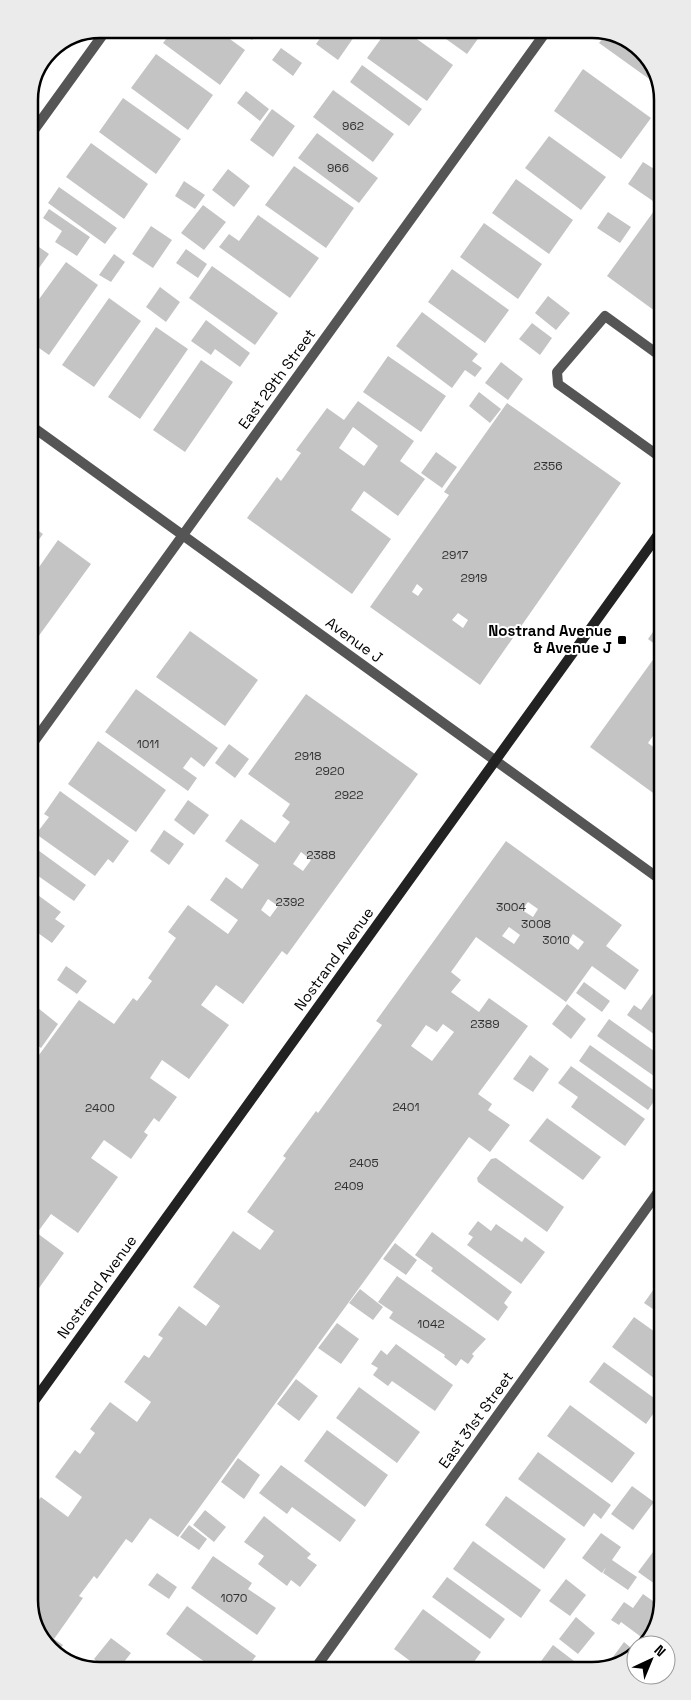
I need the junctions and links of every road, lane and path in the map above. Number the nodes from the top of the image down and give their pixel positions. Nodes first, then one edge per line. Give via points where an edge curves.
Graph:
1 (101, 38) edge
2 (542, 38) edge
3 (38, 126) edge
4 (654, 351) edge
5 (38, 431) edge
6 (654, 453) edge
7 (183, 535) junction
8 (654, 540) edge
9 (38, 736) edge
10 (495, 760) junction
11 (654, 876) edge
12 (654, 1198) edge
13 (38, 1396) edge
14 (320, 1662) edge

1 - 3 street
2 - 7 street, East 29th Street
4 - 6 street via 605,316 557,372 556,379 558,384
5 - 7 street, Avenue J
7 - 9 street, East 29th Street
7 - 10 street, Avenue J
8 - 10 main road, Nostrand Avenue
10 - 11 street, Avenue J
10 - 13 main road, Nostrand Avenue
12 - 14 street, East 31st Street

